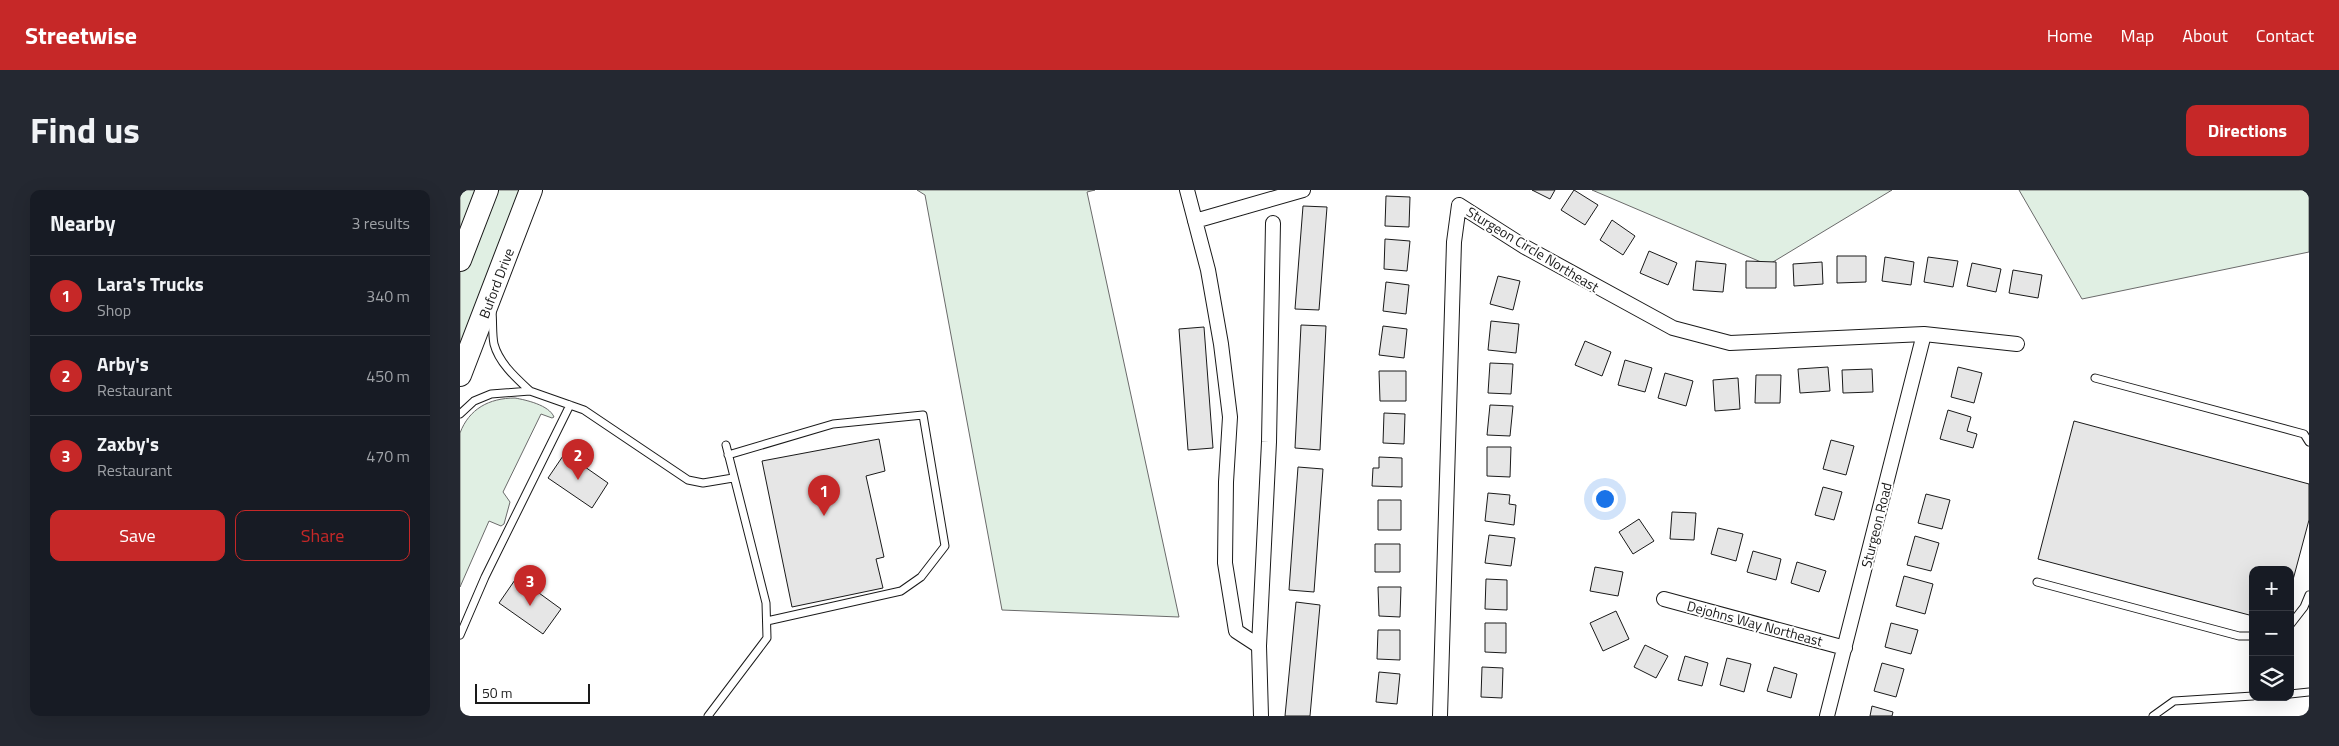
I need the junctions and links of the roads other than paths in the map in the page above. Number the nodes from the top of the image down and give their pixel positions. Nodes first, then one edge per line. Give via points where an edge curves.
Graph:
1 (487, 190) edge
2 (531, 190) edge
3 (1187, 190) edge
4 (1303, 190) edge
5 (1195, 221) junction
6 (1273, 223) dead end
7 (460, 260) edge
8 (490, 299) junction
9 (1924, 334) junction
10 (2017, 344) dead end
11 (460, 375) edge
12 (2095, 378) dead end
13 (530, 391) junction
14 (570, 405) junction
15 (460, 414) edge
16 (2309, 442) edge
17 (726, 445) dead end
18 (728, 455) junction
19 (733, 478) junction
20 (2037, 582) dead end
21 (2309, 595) edge
22 (1664, 599) dead end
23 (2294, 620) edge
24 (767, 622) junction
25 (460, 635) edge
26 (2249, 636) edge
27 (1259, 646) junction
28 (1845, 648) junction
29 (2309, 692) edge
30 (2294, 694) edge
31 (2249, 696) edge
32 (708, 716) edge
33 (1261, 716) edge
34 (1440, 716) edge
35 (1827, 716) edge
36 (2153, 716) edge

1 - 7 highway
2 - 8 highway, Buford Drive
3 - 5 street
4 - 5 street
5 - 27 street via 1208,270 1230,417 1225,563 1236,631
6 - 27 street via 1269,442
8 - 11 highway, Buford Drive
8 - 13 lane via 494,343 510,372
9 - 10 street, Sturgeon Circle Northeast
9 - 28 street, Sturgeon Road
9 - 34 street, Sturgeon Circle Northeast via 1730,343 1673,328 1525,247 1459,205 1454,242
12 - 16 lane via 2304,434
13 - 14 lane
13 - 15 lane via 491,394 474,401
14 - 19 lane via 584,410 688,480 703,483
14 - 25 lane
17 - 18 lane
18 - 19 lane
18 - 24 lane via 833,424 923,415 945,546 921,578 901,591
19 - 24 lane via 766,604
20 - 26 lane
21 - 23 lane
22 - 28 street, Dejohns Way Northeast
24 - 32 lane via 767,638
27 - 33 street
28 - 35 street, Sturgeon Road
29 - 30 lane
31 - 36 lane via 2174,701

